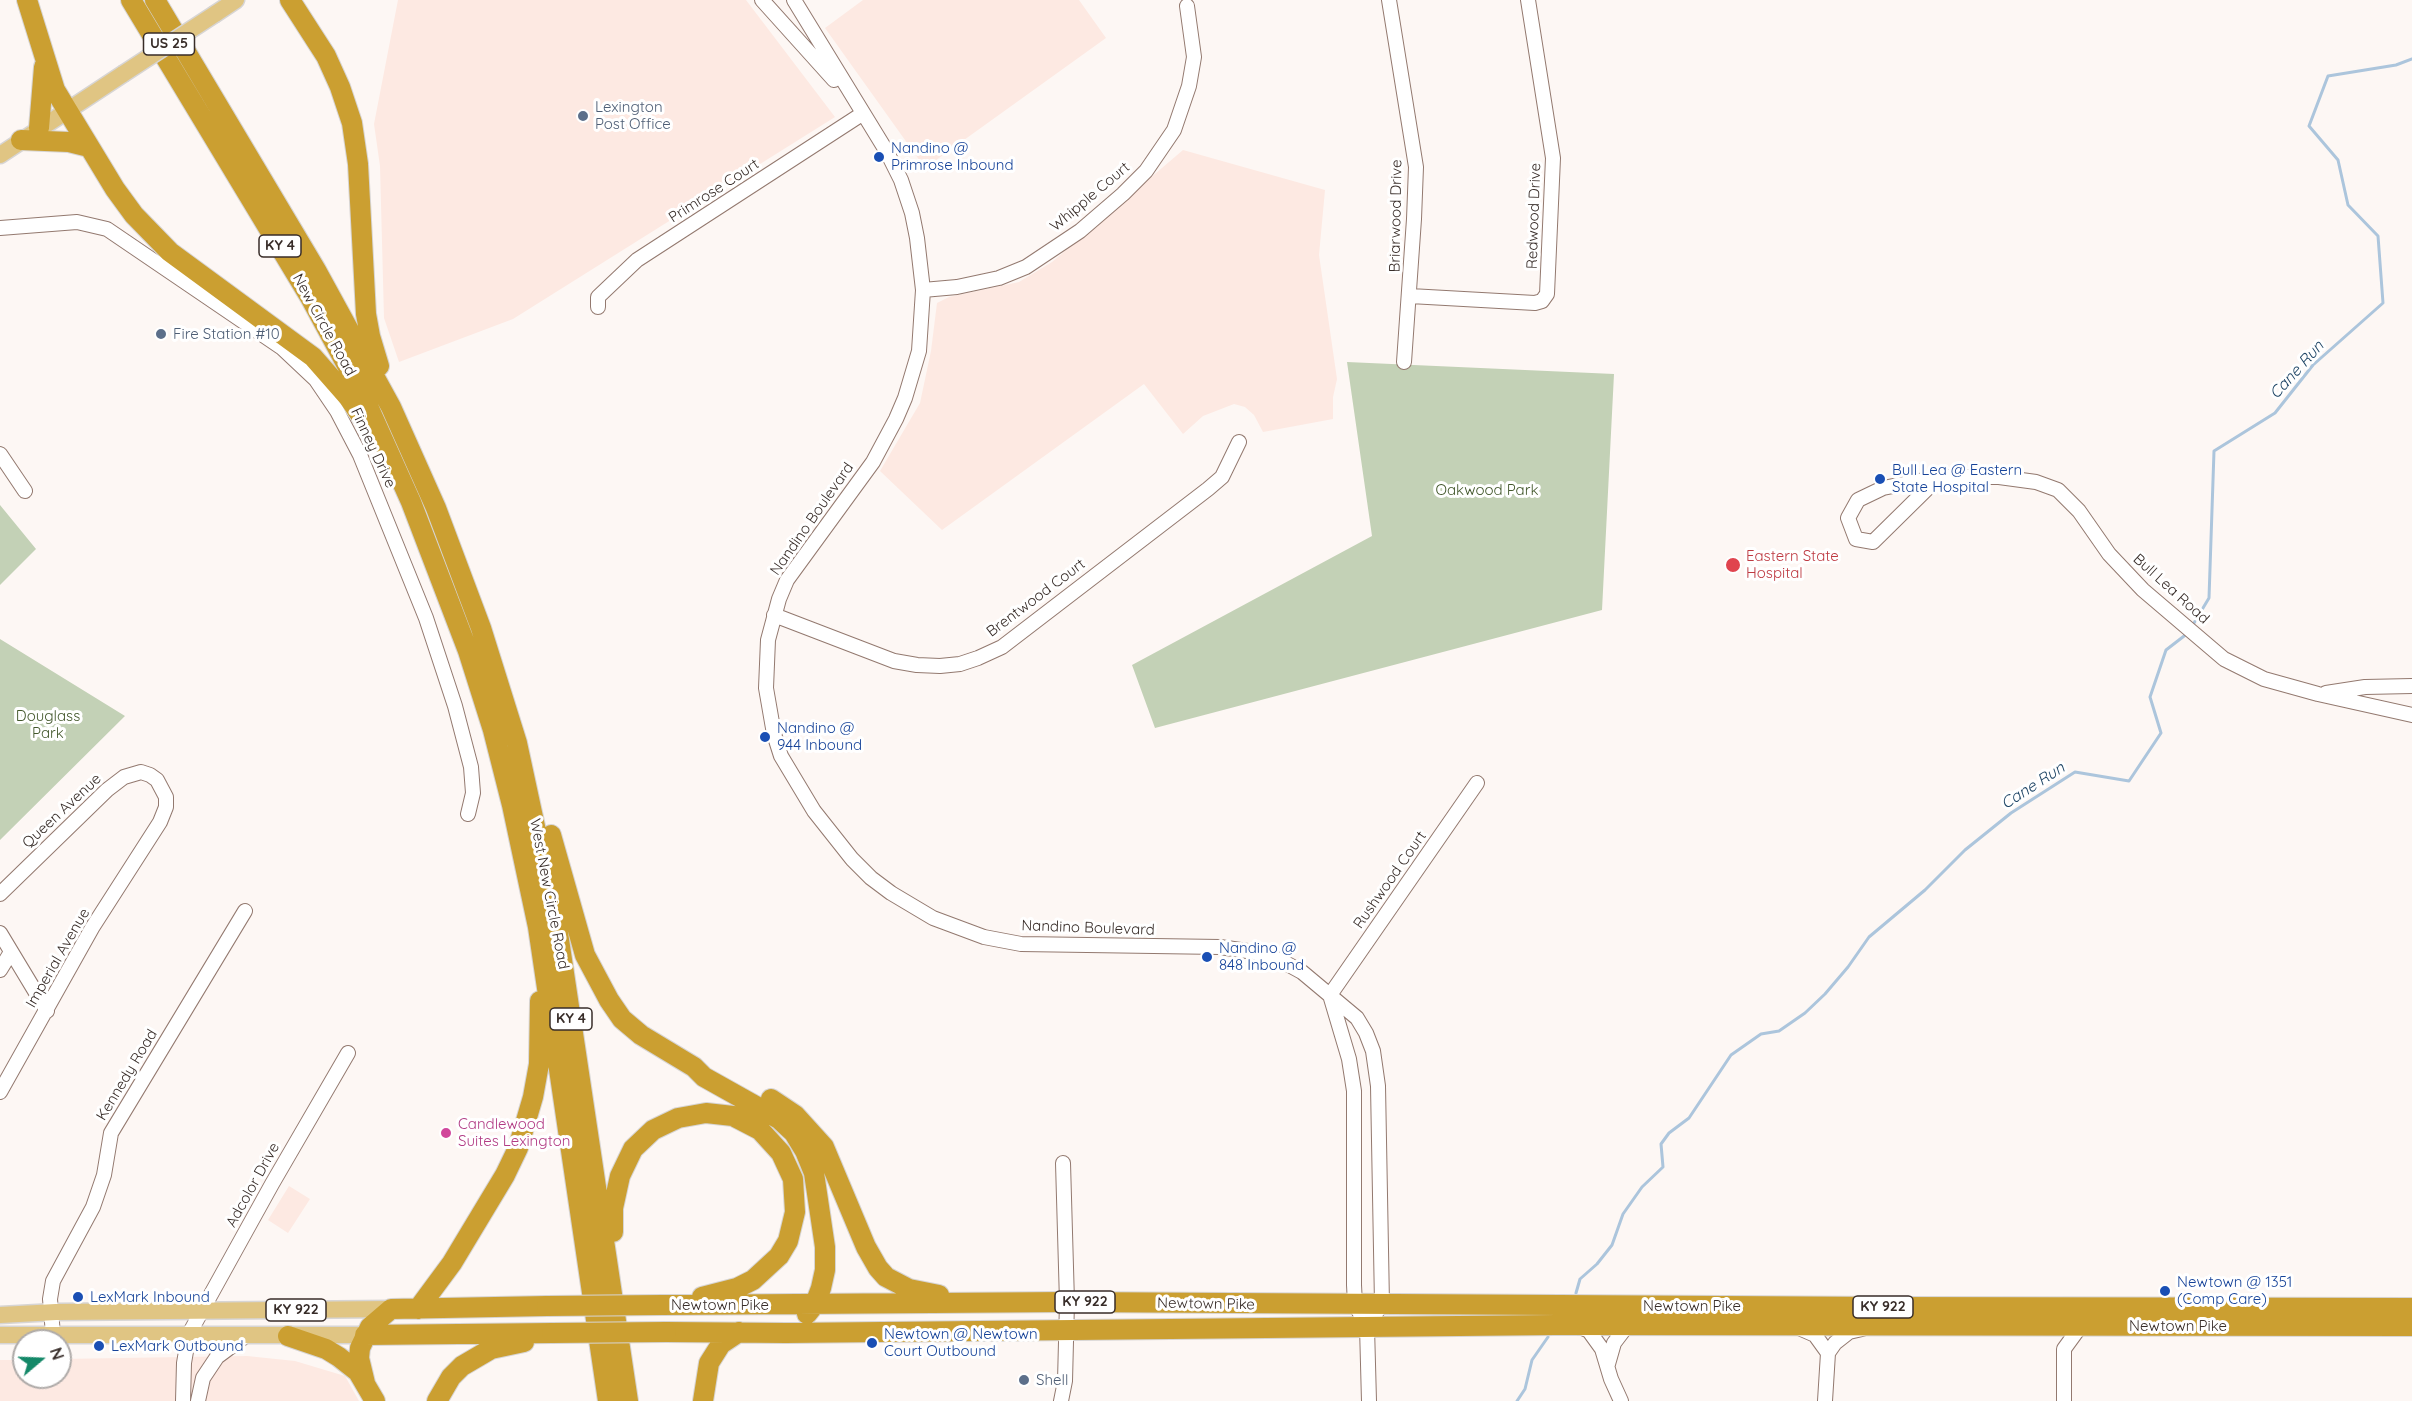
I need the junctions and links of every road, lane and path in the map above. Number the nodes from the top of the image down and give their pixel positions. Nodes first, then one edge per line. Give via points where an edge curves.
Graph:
1 (27, 0) edge
2 (131, 0) edge
3 (155, 0) edge
4 (236, 0) edge
5 (290, 0) edge
6 (762, 0) edge
7 (794, 0) edge
8 (1389, 0) edge
9 (1528, 0) edge
10 (1188, 6) dead end
11 (45, 61) junction
12 (825, 62) junction
13 (67, 111) junction
14 (862, 114) junction
15 (39, 128) junction
16 (21, 140) junction
17 (89, 147) junction
18 (0, 155) edge
19 (0, 228) edge
20 (923, 290) junction
21 (1410, 296) junction
22 (598, 307) dead end
23 (1404, 362) dead end
24 (391, 406) junction
25 (1239, 442) dead end
26 (0, 454) edge
27 (1938, 477) junction
28 (25, 491) dead end
29 (411, 502) junction
30 (774, 615) junction
31 (2412, 686) edge
32 (2318, 694) junction
33 (2412, 716) edge
34 (517, 743) junction
35 (1477, 783) dead end
36 (468, 814) dead end
37 (148, 842) joint
38 (0, 894) edge
39 (244, 911) dead end
40 (538, 927) junction
41 (0, 933) edge
42 (11, 952) junction
43 (0, 970) edge
44 (1330, 996) junction
45 (47, 1011) junction
46 (348, 1053) dead end
47 (694, 1067) junction
48 (0, 1092) edge
49 (1063, 1163) dead end
50 (612, 1298) junction
51 (1067, 1302) junction
52 (1014, 1303) junction
53 (815, 1304) junction
54 (1354, 1304) junction
55 (1382, 1304) junction
56 (662, 1305) junction
57 (1934, 1307) junction
58 (2412, 1308) edge
59 (390, 1309) junction
60 (417, 1309) junction
61 (202, 1312) junction
62 (51, 1313) junction
63 (0, 1315) edge
64 (1576, 1325) junction
65 (1626, 1326) junction
66 (1792, 1326) junction
67 (1874, 1326) junction
68 (2412, 1326) edge
69 (1367, 1327) junction
70 (2049, 1327) junction
71 (2080, 1327) junction
72 (53, 1329) edge
73 (1067, 1330) junction
74 (739, 1332) junction
75 (552, 1333) junction
76 (786, 1333) junction
77 (72, 1334) edge
78 (189, 1334) junction
79 (248, 1334) junction
80 (365, 1335) junction
81 (288, 1336) junction
82 (2064, 1349) junction
83 (601, 1352) junction
84 (1828, 1353) junction
85 (1608, 1364) junction
86 (365, 1383) junction
87 (183, 1401) edge
88 (198, 1401) edge
89 (375, 1401) edge
90 (437, 1401) edge
91 (599, 1401) edge
92 (608, 1401) edge
93 (628, 1401) edge
94 (703, 1401) edge
95 (1061, 1401) edge
96 (1369, 1401) edge
97 (1621, 1401) edge
98 (1825, 1401) edge
99 (2064, 1401) edge

1 - 11 highway
2 - 29 highway, New Circle Road / KY 4 via 333,338
3 - 24 highway, New Circle Road / KY 4 via 316,270
4 - 13 main road, US 25, bridge
5 - 24 highway via 326,56 352,123 366,314
6 - 12 street, Nandino Boulevard
7 - 12 street, Nandino Boulevard
8 - 21 street, Briarwood Drive via 1416,167
9 - 21 street, Redwood Drive via 1553,158 1547,294 1535,303
10 - 20 street, Whipple Court via 1194,57 1189,86 1174,130 1146,171 1080,231 1026,267 957,287
11 - 13 highway
11 - 15 highway
12 - 14 street, Nandino Boulevard
13 - 15 main road, US 25
13 - 17 highway
14 - 20 street, Nandino Boulevard via 901,180 912,213
14 - 22 street, Primrose Court via 637,260 598,297
15 - 16 main road, US 25
16 - 17 highway
16 - 18 main road, US 25
17 - 29 highway via 115,189 153,236 298,344 328,372 358,411
19 - 36 street, Finney Drive via 77,222 107,229 282,348 316,380 360,455 426,618 471,766
20 - 30 street, Nandino Boulevard via 919,351 896,419 873,462 787,580
21 - 23 street, Briarwood Drive
24 - 34 highway, West New Circle Road / KY 4 via 440,518 481,628
25 - 30 street, Brentwood Court via 1222,477 1194,501 1002,647 978,658 940,666 894,661
26 - 28 street
27 - 27 street, Bull Lea Road via 1883,488 1858,500 1848,518 1856,539 1873,542
27 - 32 street, Bull Lea Road via 1999,477 2058,490 2079,511 2109,554 2154,600 2224,659 2264,679
29 - 40 highway, West New Circle Road / KY 4 via 468,651 493,730
30 - 44 street, Nandino Boulevard via 768,640 766,688 781,756 814,811 846,851 891,893 933,918 984,937 1021,944 1220,947 1254,952 1302,972
31 - 32 street, Bull Lea Road
32 - 33 street, Bull Lea Road
34 - 47 highway via 532,768 582,944 595,976 622,1019
34 - 50 highway, West New Circle Road / KY 4 via 558,933
35 - 44 street, Rushwood Court
37 - 38 street, Queen Avenue via 160,822 166,797 158,780 141,772 124,777 107,790
37 - 45 street, Imperial Avenue via 92,928
39 - 62 street, Kennedy Road via 111,1133 104,1175 93,1207 51,1285
40 - 60 highway via 539,1064 526,1125 505,1175 452,1263
40 - 83 highway, West New Circle Road / KY 4
41 - 42 street
42 - 43 street
42 - 45 street
44 - 54 street via 1354,1091
44 - 55 street, Nandino Boulevard via 1362,1024 1376,1065
45 - 48 street, Imperial Avenue
46 - 61 street, Adcolor Drive
47 - 52 highway via 711,1070 769,1097 795,1114 815,1134 872,1260 886,1277 924,1293
47 - 53 highway via 704,1077 779,1119 805,1151 818,1191 825,1247 822,1288
49 - 51 street
50 - 56 highway via 613,1208 620,1176 633,1149 665,1122 693,1113 720,1113 748,1122 771,1140 793,1179 795,1212 788,1241 780,1256 753,1280 717,1294
50 - 93 highway, West New Circle Road / KY 4
51 - 52 highway, Newtown Pike / KY 922
51 - 54 highway, Newtown Pike / KY 922
51 - 73 street
52 - 53 highway, Newtown Pike / KY 922
53 - 56 highway, Newtown Pike / KY 922
53 - 76 highway
54 - 55 highway, Newtown Pike / KY 922
54 - 69 street
55 - 57 highway, Newtown Pike / KY 922
55 - 69 street
56 - 60 highway, Newtown Pike / KY 922, bridge
57 - 58 highway, Newtown Pike / KY 922
57 - 67 highway via 1924,1316 1899,1317
59 - 60 highway, Newtown Pike / KY 922
59 - 61 main road, Newtown Pike / KY 922
59 - 80 highway
61 - 62 main road, Newtown Pike / KY 922
61 - 78 street, Adcolor Drive
62 - 63 main road, Newtown Pike / KY 922
62 - 72 street, Kennedy Road
64 - 65 highway, Newtown Pike / KY 922
64 - 69 highway, Newtown Pike / KY 922
64 - 85 street via 1590,1331
65 - 66 highway, Newtown Pike / KY 922
65 - 85 street via 1614,1343
66 - 67 highway, Newtown Pike / KY 922
66 - 84 street via 1815,1335
67 - 70 highway, Newtown Pike / KY 922
67 - 84 street via 1849,1332
68 - 71 highway, Newtown Pike / KY 922
69 - 73 highway, Newtown Pike / KY 922
69 - 96 street
70 - 71 highway, Newtown Pike / KY 922
70 - 82 street
71 - 82 street
73 - 76 highway, Newtown Pike / KY 922
73 - 95 street
74 - 75 highway, Newtown Pike / KY 922, bridge
74 - 76 highway, Newtown Pike / KY 922
74 - 94 highway via 721,1344 709,1362
75 - 80 highway, Newtown Pike / KY 922
75 - 90 highway via 479,1355 451,1377
77 - 78 main road, Newtown Pike / KY 922
78 - 79 main road, Newtown Pike / KY 922
78 - 87 street
79 - 81 main road, Newtown Pike / KY 922
79 - 88 street via 217,1357 203,1378
80 - 81 main road, Newtown Pike / KY 922
80 - 86 highway via 358,1358
81 - 86 highway via 326,1349 358,1372
82 - 99 street
83 - 91 highway
83 - 92 highway, West New Circle Road / KY 4
84 - 98 street
85 - 97 street
86 - 89 highway

